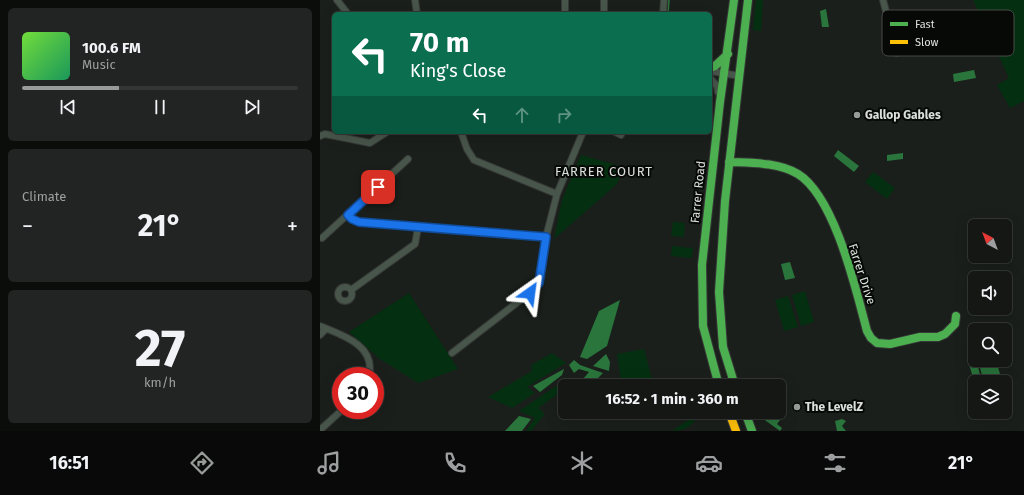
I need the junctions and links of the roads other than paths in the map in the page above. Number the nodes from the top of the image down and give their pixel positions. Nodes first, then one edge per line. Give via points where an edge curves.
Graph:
1 (337, 0) edge
2 (415, 0) edge
3 (565, 0) edge
4 (604, 0) edge
5 (664, 0) edge
6 (734, 0) edge
7 (748, 0) edge
8 (883, 0) edge
9 (886, 10) edge
10 (346, 12) edge
11 (417, 12) edge
12 (565, 12) edge
13 (604, 12) edge
14 (663, 12) edge
15 (728, 54) junction
16 (712, 68) edge
17 (712, 71) edge
18 (724, 74) junction
19 (740, 76) junction
20 (712, 80) edge
21 (720, 102) junction
22 (384, 134) edge
23 (462, 134) edge
24 (582, 134) edge
25 (320, 136) edge
26 (408, 159) dead end
27 (729, 162) junction
28 (557, 194) junction
29 (348, 215) junction
30 (418, 228) junction
31 (546, 237) junction
32 (322, 238) dead end
33 (351, 290) dead end
34 (956, 316) dead end
35 (323, 327) edge
36 (320, 335) edge
37 (452, 353) dead end
38 (369, 367) edge
39 (717, 379) edge
40 (733, 379) edge
41 (332, 419) edge
42 (731, 419) edge
43 (748, 419) edge
44 (320, 430) edge
45 (733, 430) edge
46 (752, 431) edge

1 - 10 street
2 - 11 street
3 - 12 street
4 - 13 street
5 - 14 street
6 - 15 main road, Farrer Road
7 - 19 main road
8 - 9 street
15 - 16 main road
15 - 18 main road, Farrer Road
17 - 18 street
18 - 19 street
18 - 21 main road, Farrer Road
19 - 27 main road
20 - 21 street via 717,86
21 - 39 main road, Farrer Road via 702,265 703,326
22 - 25 street via 370,143 325,134
23 - 28 street via 474,160
24 - 28 street
26 - 29 street
27 - 34 main road, Farrer Drive via 784,168 799,175 817,192 848,261 867,332 878,343 886,346 918,337 943,336 955,324
27 - 40 main road via 720,260 719,314 723,347
28 - 31 street
29 - 30 street via 359,222
29 - 32 street
30 - 31 street
30 - 33 street via 415,244
31 - 37 street via 541,273 536,288
35 - 36 street
35 - 38 street via 363,349 369,360
41 - 44 street
42 - 45 main road
43 - 46 main road

